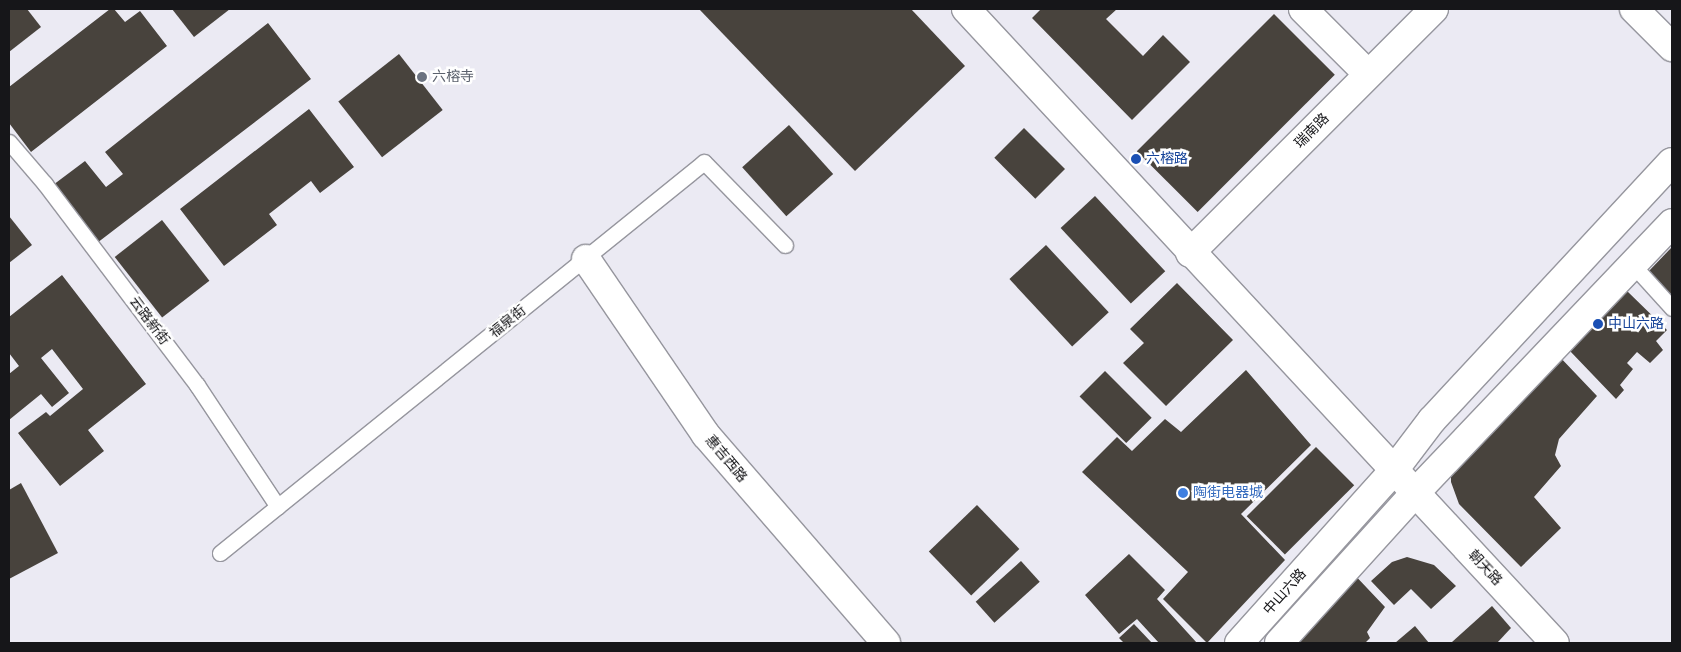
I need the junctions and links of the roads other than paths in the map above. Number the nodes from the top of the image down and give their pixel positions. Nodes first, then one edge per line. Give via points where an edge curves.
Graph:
1 (966, 9) edge
2 (1303, 9) edge
3 (1434, 9) edge
4 (1634, 9) edge
5 (1672, 47) edge
6 (1368, 74) junction
7 (9, 142) edge
8 (1672, 162) edge
9 (1672, 223) edge
10 (785, 245) dead end
11 (1190, 253) junction
12 (586, 259) junction
13 (1633, 265) junction
14 (1672, 308) edge
15 (1394, 470) junction
16 (1416, 492) junction
17 (278, 507) junction
18 (220, 553) dead end
19 (886, 643) edge
20 (1239, 643) edge
21 (1279, 643) edge
22 (1555, 643) edge

1 - 11 street
2 - 6 street
3 - 6 street, 瑞南路
4 - 5 street
6 - 11 street, 瑞南路
7 - 17 lane, 云路新街 via 45,184 192,378
8 - 15 street, 中山六路 via 1432,420
9 - 13 street
10 - 12 lane, 福泉街 via 704,162
11 - 15 street
12 - 17 lane, 福泉街
12 - 19 street, 惠吉西路 via 706,435
13 - 14 lane
13 - 16 street
15 - 16 street, 朝天路
15 - 20 street, 中山六路
16 - 21 street
16 - 22 street, 朝天路
17 - 18 lane, 福泉街

